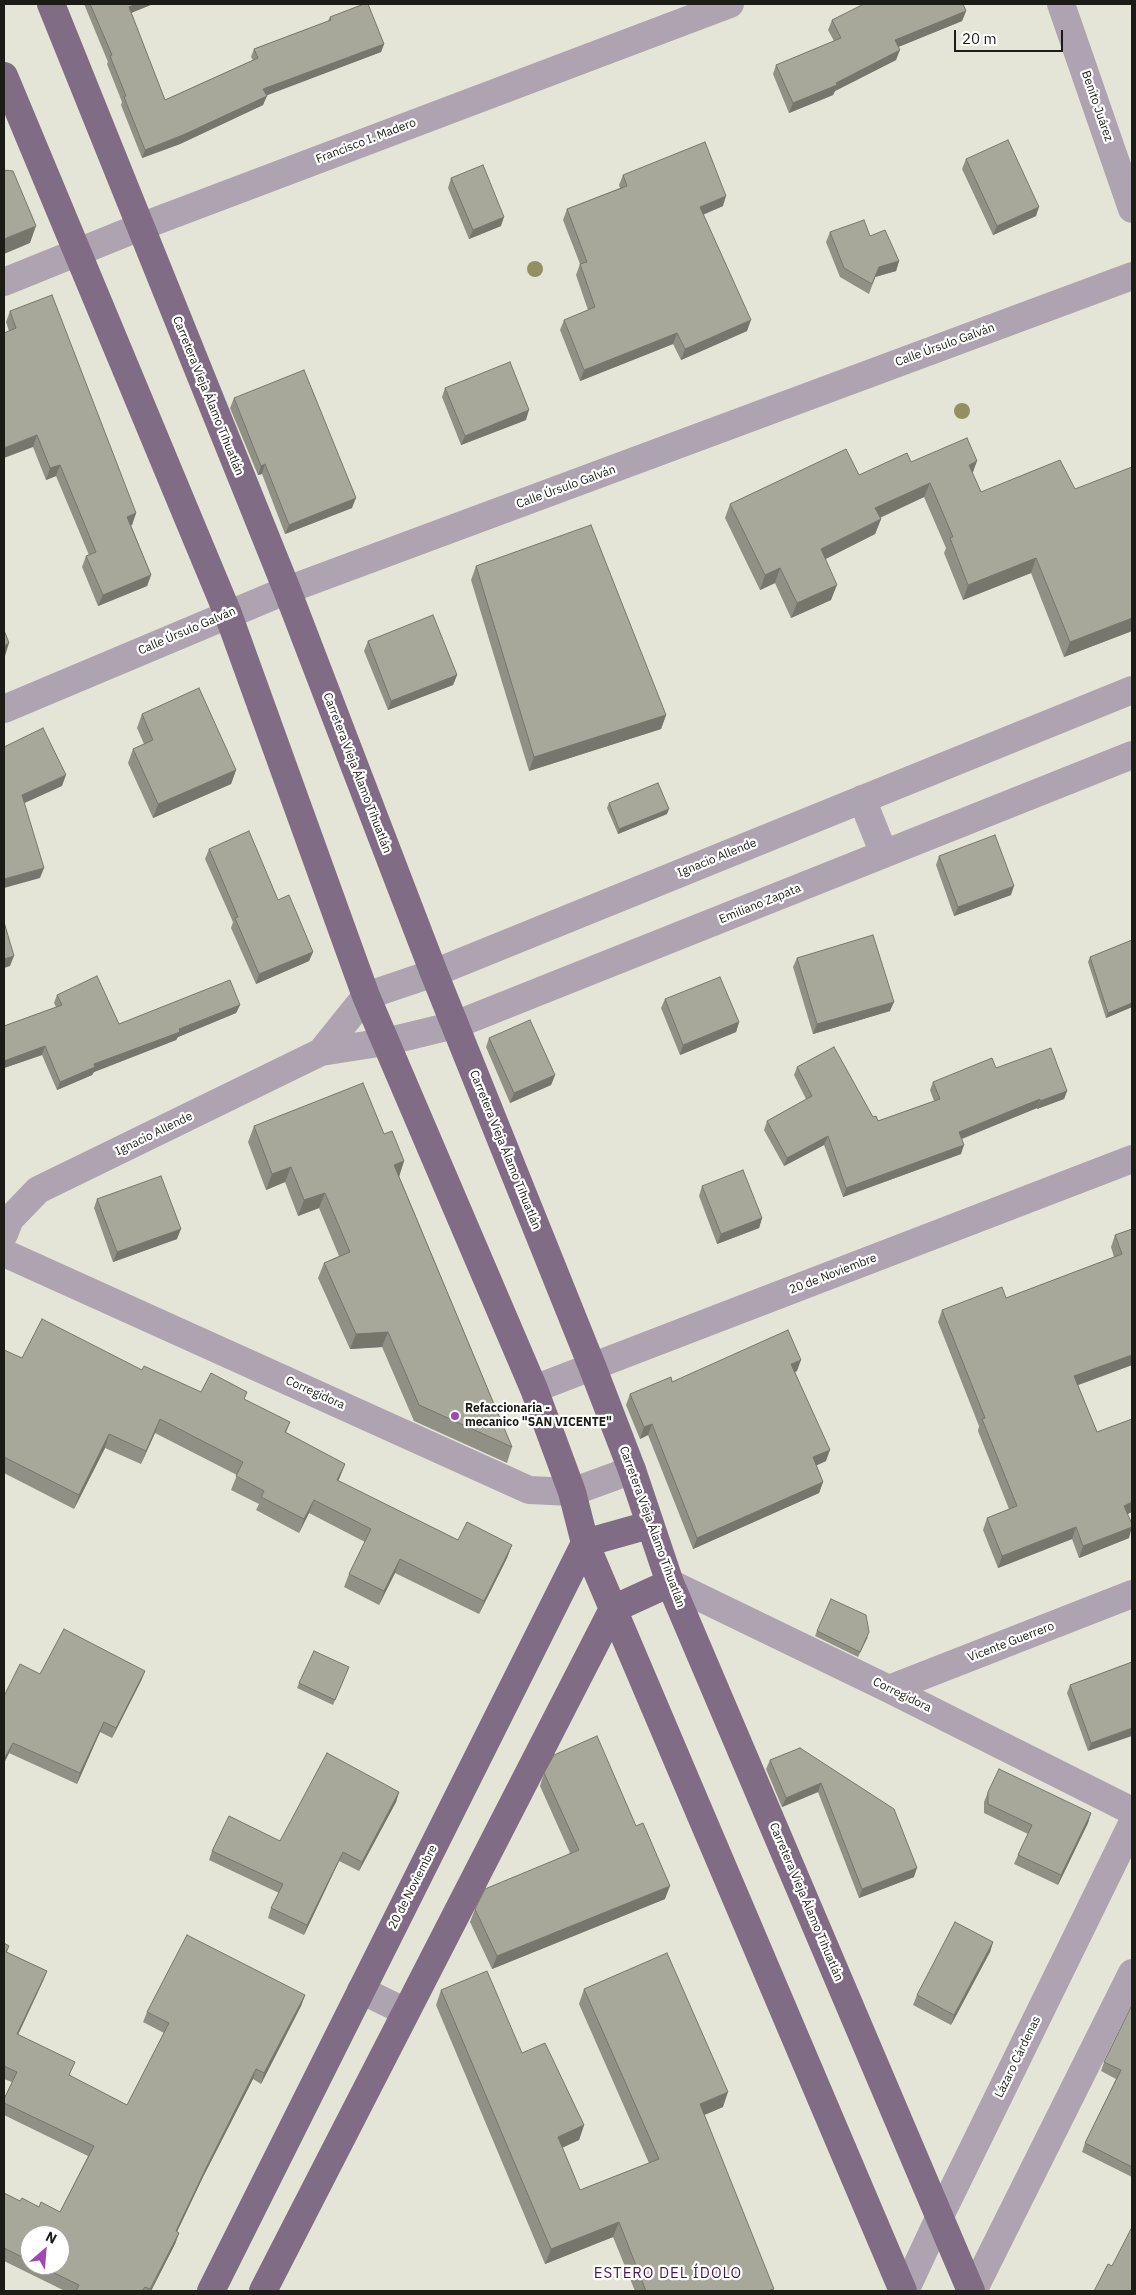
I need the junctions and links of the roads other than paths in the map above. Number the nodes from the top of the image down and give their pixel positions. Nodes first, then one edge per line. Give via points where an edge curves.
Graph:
1 (51, 4) edge
2 (730, 4) edge
3 (1061, 4) edge
4 (4, 76) edge
5 (1132, 209) edge
6 (140, 227) junction
7 (78, 252) junction
8 (1132, 276) edge
9 (4, 282) edge
10 (287, 590) junction
11 (228, 614) junction
12 (1132, 690) edge
13 (4, 709) edge
14 (1132, 755) edge
15 (862, 799) junction
16 (884, 854) junction
17 (434, 973) junction
18 (366, 996) junction
19 (455, 1026) junction
20 (385, 1042) junction
21 (321, 1052) junction
22 (1132, 1159) edge
23 (4, 1234) edge
24 (4, 1253) edge
25 (592, 1366) junction
26 (534, 1389) junction
27 (632, 1470) junction
28 (572, 1492) junction
29 (649, 1525) junction
30 (584, 1543) junction
31 (670, 1582) junction
32 (1132, 1594) edge
33 (613, 1609) junction
34 (889, 1689) junction
35 (1132, 1811) edge
36 (1132, 1824) edge
37 (1132, 1973) edge
38 (361, 1990) junction
39 (406, 2012) junction
40 (940, 2216) junction
41 (211, 2291) edge
42 (263, 2291) edge
43 (904, 2291) edge
44 (972, 2291) edge

1 - 6 main road, Carretera Vieja Álamo Tihuatlán
2 - 6 street, Francisco I. Madero
3 - 5 street, Benito Juárez
4 - 7 main road
6 - 7 street, Francisco I. Madero
6 - 10 main road, Carretera Vieja Álamo Tihuatlán
7 - 9 street, Francisco I. Madero
7 - 11 main road
8 - 10 street, Calle Úrsulo Galván
10 - 11 street, Calle Úrsulo Galván
10 - 17 main road, Carretera Vieja Álamo Tihuatlán
11 - 13 street, Calle Úrsulo Galván
11 - 18 main road
12 - 15 street, Ignacio Allende
14 - 16 street, Emiliano Zapata
15 - 16 street
15 - 17 street, Ignacio Allende
16 - 19 street, Emiliano Zapata
17 - 18 street, Ignacio Allende
17 - 19 main road, Carretera Vieja Álamo Tihuatlán
18 - 20 main road
18 - 21 street, Ignacio Allende
19 - 20 street, Emiliano Zapata
19 - 25 main road, Carretera Vieja Álamo Tihuatlán
20 - 21 street, Ignacio Allende
20 - 26 main road
21 - 23 street, Ignacio Allende via 38,1190 10,1219
22 - 25 street, 20 de Noviembre
24 - 28 street, Corregidora via 529,1490
25 - 26 street, 20 de Noviembre
25 - 27 main road, Carretera Vieja Álamo Tihuatlán
26 - 28 main road
27 - 28 street, Corregidora
27 - 29 main road, Carretera Vieja Álamo Tihuatlán
28 - 30 main road
29 - 30 main road
29 - 31 main road, Carretera Vieja Álamo Tihuatlán
30 - 33 main road
30 - 38 main road, 20 de Noviembre
31 - 33 main road
31 - 34 street, Corregidora
31 - 40 main road, Carretera Vieja Álamo Tihuatlán
32 - 34 street, Vicente Guerrero
33 - 39 main road
33 - 43 main road
34 - 35 street, Corregidora
36 - 40 street, Lázaro Cárdenas
37 - 44 street
38 - 39 street
38 - 41 main road, 20 de Noviembre
39 - 42 main road
40 - 43 street, Lázaro Cárdenas
40 - 44 main road, Carretera Vieja Álamo Tihuatlán

